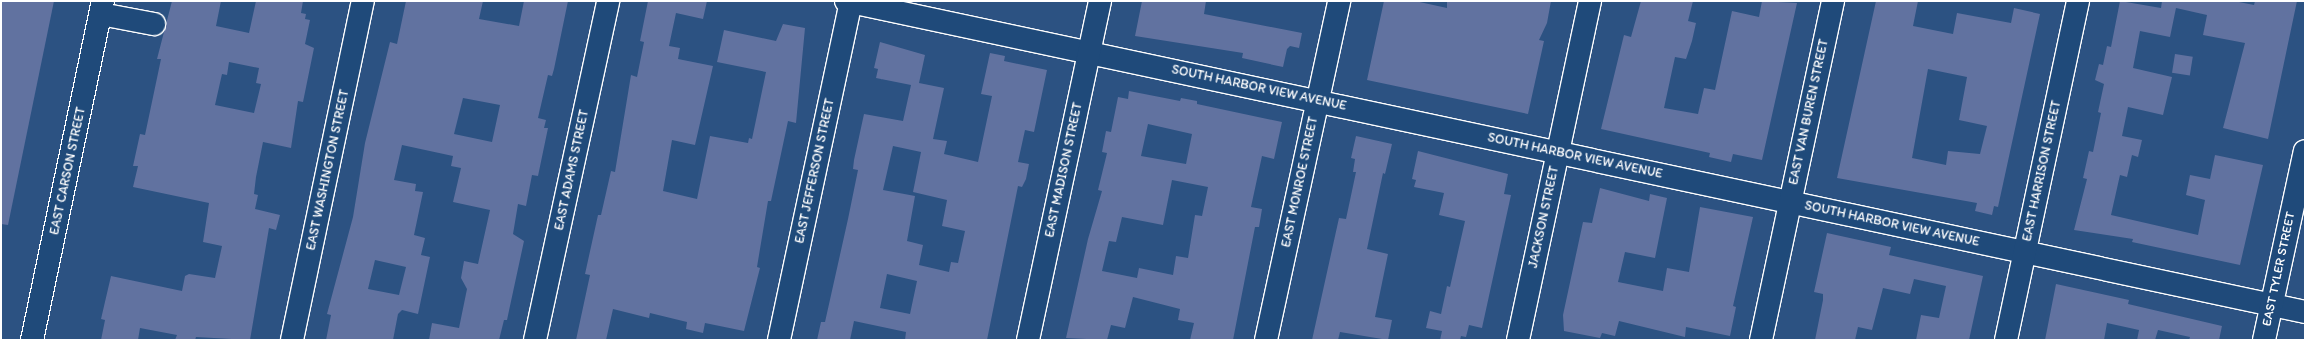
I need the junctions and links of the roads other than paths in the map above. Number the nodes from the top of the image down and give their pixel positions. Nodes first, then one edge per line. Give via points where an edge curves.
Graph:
1 (363, 1) edge
2 (608, 1) edge
3 (849, 1) edge
4 (1100, 1) edge
5 (1339, 1) edge
6 (1590, 1) edge
7 (1833, 1) edge
8 (2078, 1) edge
9 (102, 7) edge
10 (154, 24) dead end
11 (1089, 53) junction
12 (1318, 99) junction
13 (2305, 151) edge
14 (1558, 153) junction
15 (1790, 202) junction
16 (2025, 252) junction
17 (2272, 305) junction
18 (2305, 312) edge
19 (32, 340) edge
20 (292, 340) edge
21 (535, 340) edge
22 (779, 340) edge
23 (1028, 340) edge
24 (1266, 340) edge
25 (1518, 340) edge
26 (1761, 340) edge
27 (2006, 340) edge
28 (2264, 340) edge

1 - 20 street, EAST WASHINGTON STREET
2 - 21 street, EAST ADAMS STREET
3 - 11 street, SOUTH HARBOR VIEW AVENUE
3 - 22 street, EAST JEFFERSON STREET
4 - 11 street, EAST MADISON STREET
5 - 12 street, EAST MONROE STREET
6 - 14 street, JACKSON STREET
7 - 15 street, EAST VAN BUREN STREET
8 - 16 street, EAST HARRISON STREET
9 - 10 street
9 - 19 street, EAST CARSON STREET
11 - 12 street, SOUTH HARBOR VIEW AVENUE
11 - 23 street, EAST MADISON STREET
12 - 14 street, SOUTH HARBOR VIEW AVENUE
12 - 24 street, EAST MONROE STREET
13 - 17 street, EAST TYLER STREET
14 - 15 street, SOUTH HARBOR VIEW AVENUE
14 - 25 street, JACKSON STREET
15 - 16 street, SOUTH HARBOR VIEW AVENUE
15 - 26 street, EAST VAN BUREN STREET
16 - 17 street, SOUTH HARBOR VIEW AVENUE
16 - 27 street, EAST HARRISON STREET
17 - 18 street, SOUTH HARBOR VIEW AVENUE
17 - 28 street, EAST TYLER STREET

